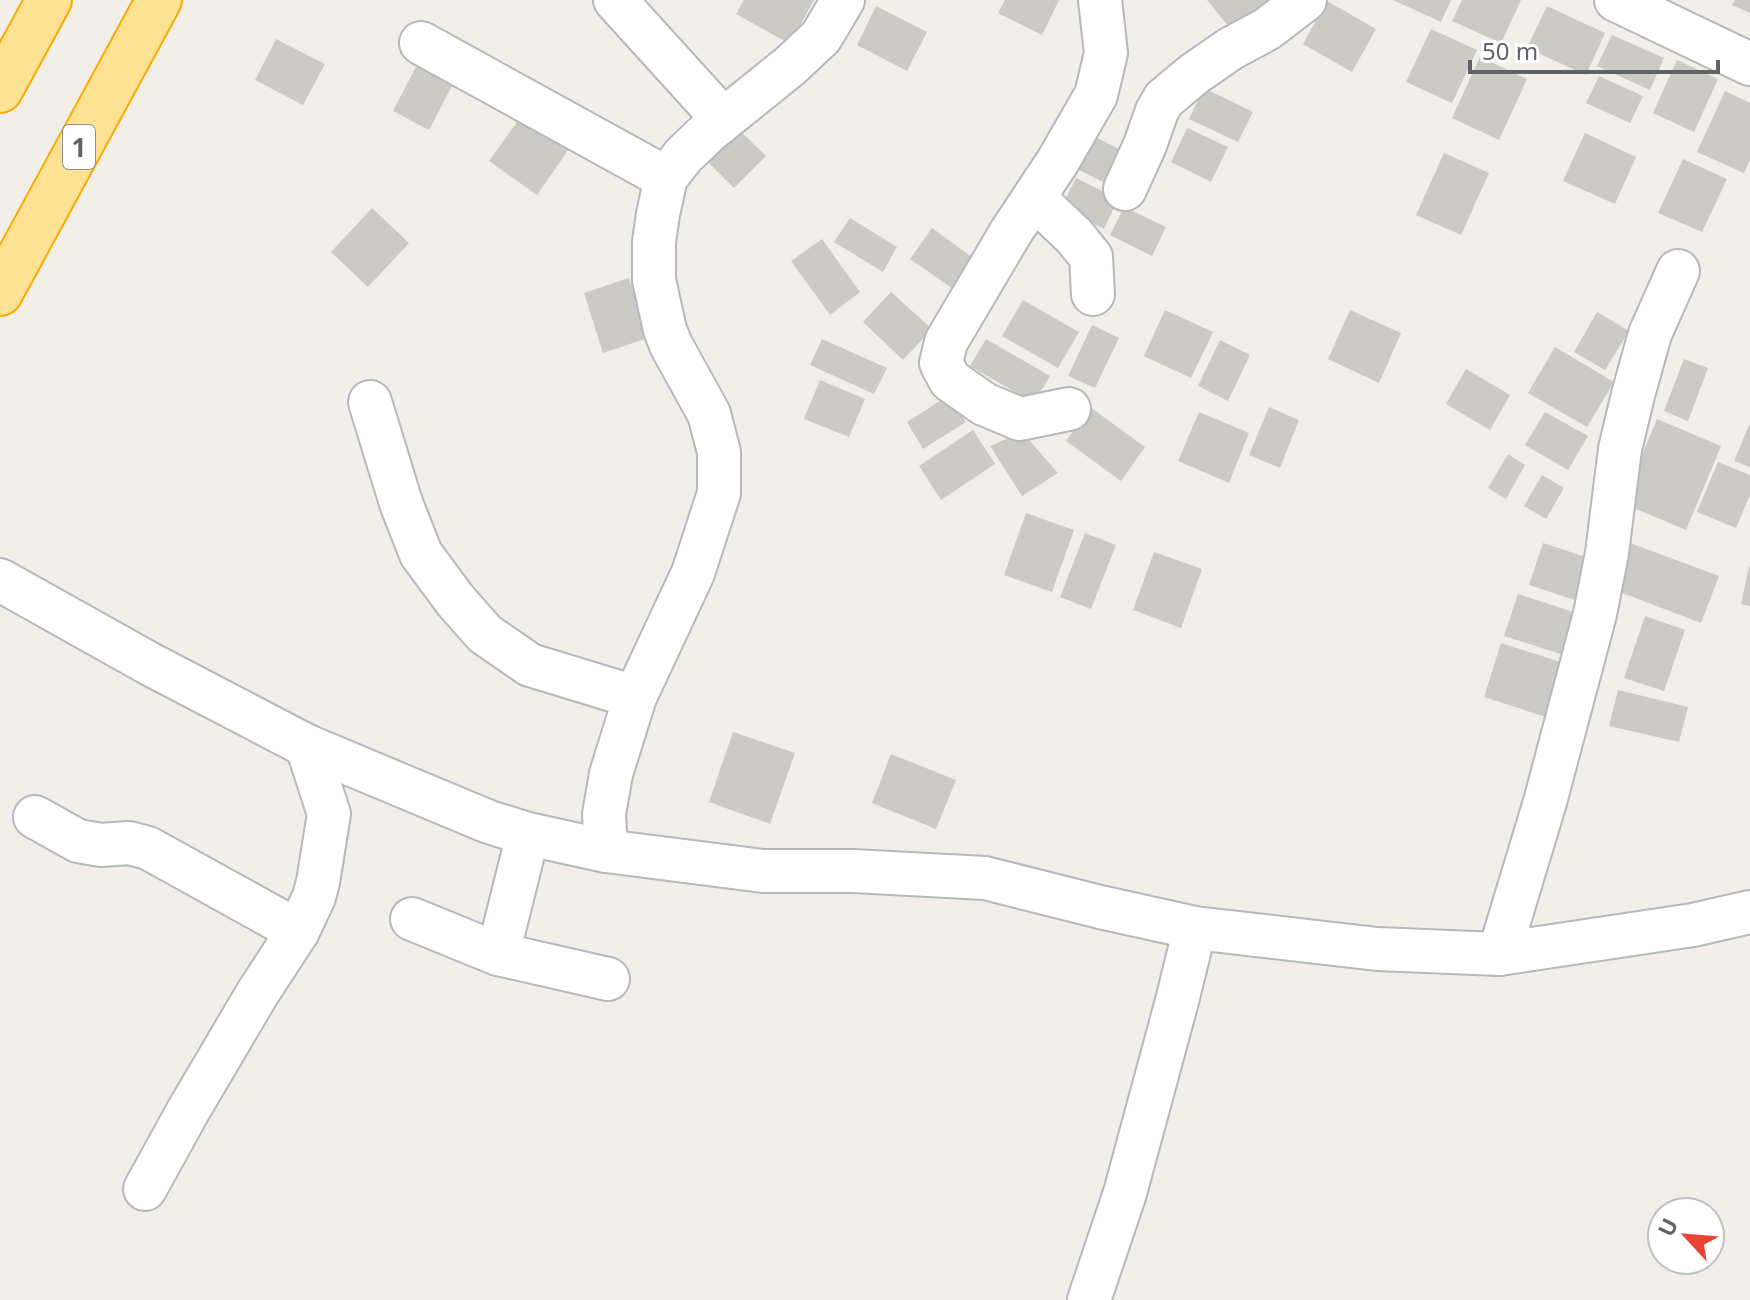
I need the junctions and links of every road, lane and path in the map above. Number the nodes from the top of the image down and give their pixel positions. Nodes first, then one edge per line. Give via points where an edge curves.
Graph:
1 (49, 0) edge
2 (159, 0) edge
3 (843, 0) edge
4 (1100, 0) edge
5 (1305, 0) edge
6 (1616, 0) edge
7 (625, 4) edge
8 (421, 43) dead end
9 (1750, 64) edge
10 (0, 90) edge
11 (723, 119) junction
12 (666, 178) junction
13 (1125, 189) dead end
14 (1034, 198) junction
15 (1678, 271) dead end
16 (0, 293) edge
17 (1093, 294) dead end
18 (370, 402) dead end
19 (1069, 409) dead end
20 (0, 580) edge
21 (635, 697) junction
22 (307, 746) junction
23 (35, 817) dead end
24 (528, 834) junction
25 (606, 851) junction
26 (1750, 912) edge
27 (412, 919) dead end
28 (1195, 928) junction
29 (298, 931) junction
30 (498, 954) junction
31 (1499, 954) junction
32 (608, 979) dead end
33 (145, 1189) dead end
34 (1089, 1300) edge

1 - 10 highway
2 - 16 highway, 1
3 - 11 street via 821,37
4 - 14 street via 1106,53 1096,95
5 - 13 street via 1164,99
6 - 9 street
7 - 11 street
8 - 12 street
11 - 12 street
12 - 21 street via 654,242 654,280 671,345 709,414 719,452 719,493 693,573
14 - 17 street via 1091,257
14 - 19 street via 946,342 941,363 950,380 984,404 1020,419
15 - 31 street via 1650,334 1633,395 1595,614
18 - 21 street via 421,554 485,634 530,665
20 - 22 street
21 - 25 street via 611,774 604,814
22 - 24 street
22 - 29 street via 329,814 317,888
23 - 29 street via 78,841 148,848
24 - 25 street
24 - 30 street
25 - 28 street via 763,871 985,878
26 - 31 street
27 - 30 street
28 - 31 street via 1377,949
28 - 34 street via 1125,1193
29 - 33 street
30 - 32 street

